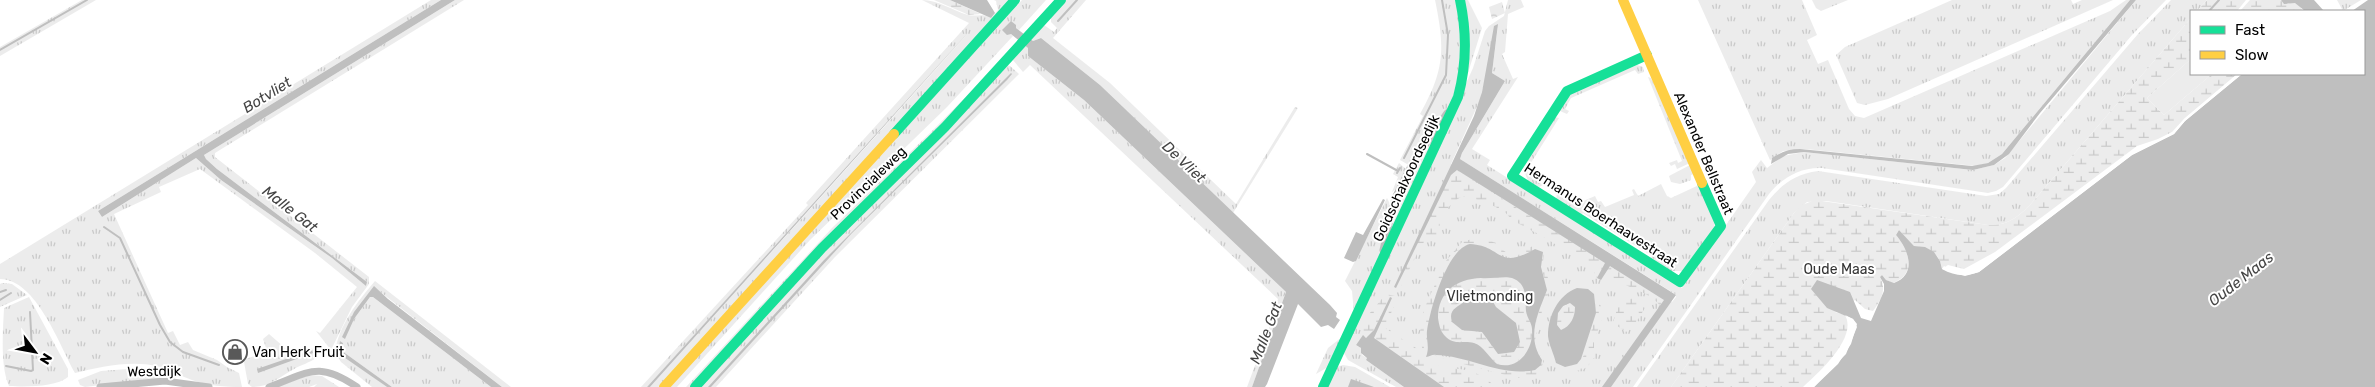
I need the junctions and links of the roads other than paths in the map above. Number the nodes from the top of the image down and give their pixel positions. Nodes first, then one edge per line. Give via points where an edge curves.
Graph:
1 (1015, 0) edge
2 (1061, 0) edge
3 (1460, 0) edge
4 (1623, 0) edge
5 (1647, 55) junction
6 (1454, 105) junction
7 (1381, 262) junction
8 (1680, 282) joint
9 (100, 387) edge
10 (209, 387) edge
11 (269, 387) edge
12 (357, 387) edge
13 (664, 387) edge
14 (695, 387) edge
15 (1323, 387) edge

1 - 13 street, Provincialeweg
2 - 14 street, Provincialeweg via 945,127 824,246
3 - 6 street, Goidschalxoordsedijk via 1467,57
4 - 5 street
5 - 8 street, Alexander Bellstraat via 1721,226
5 - 8 street, Hermanus Boerhaavestraat via 1567,91 1512,176
6 - 7 street, Goidschalxoordsedijk
6 - 7 street, Goidschalxoordsedijk via 1416,158 1395,197
7 - 15 street, Goidschalxoordsedijk
9 - 10 street, Westdijk via 165,381
11 - 12 street via 322,370

